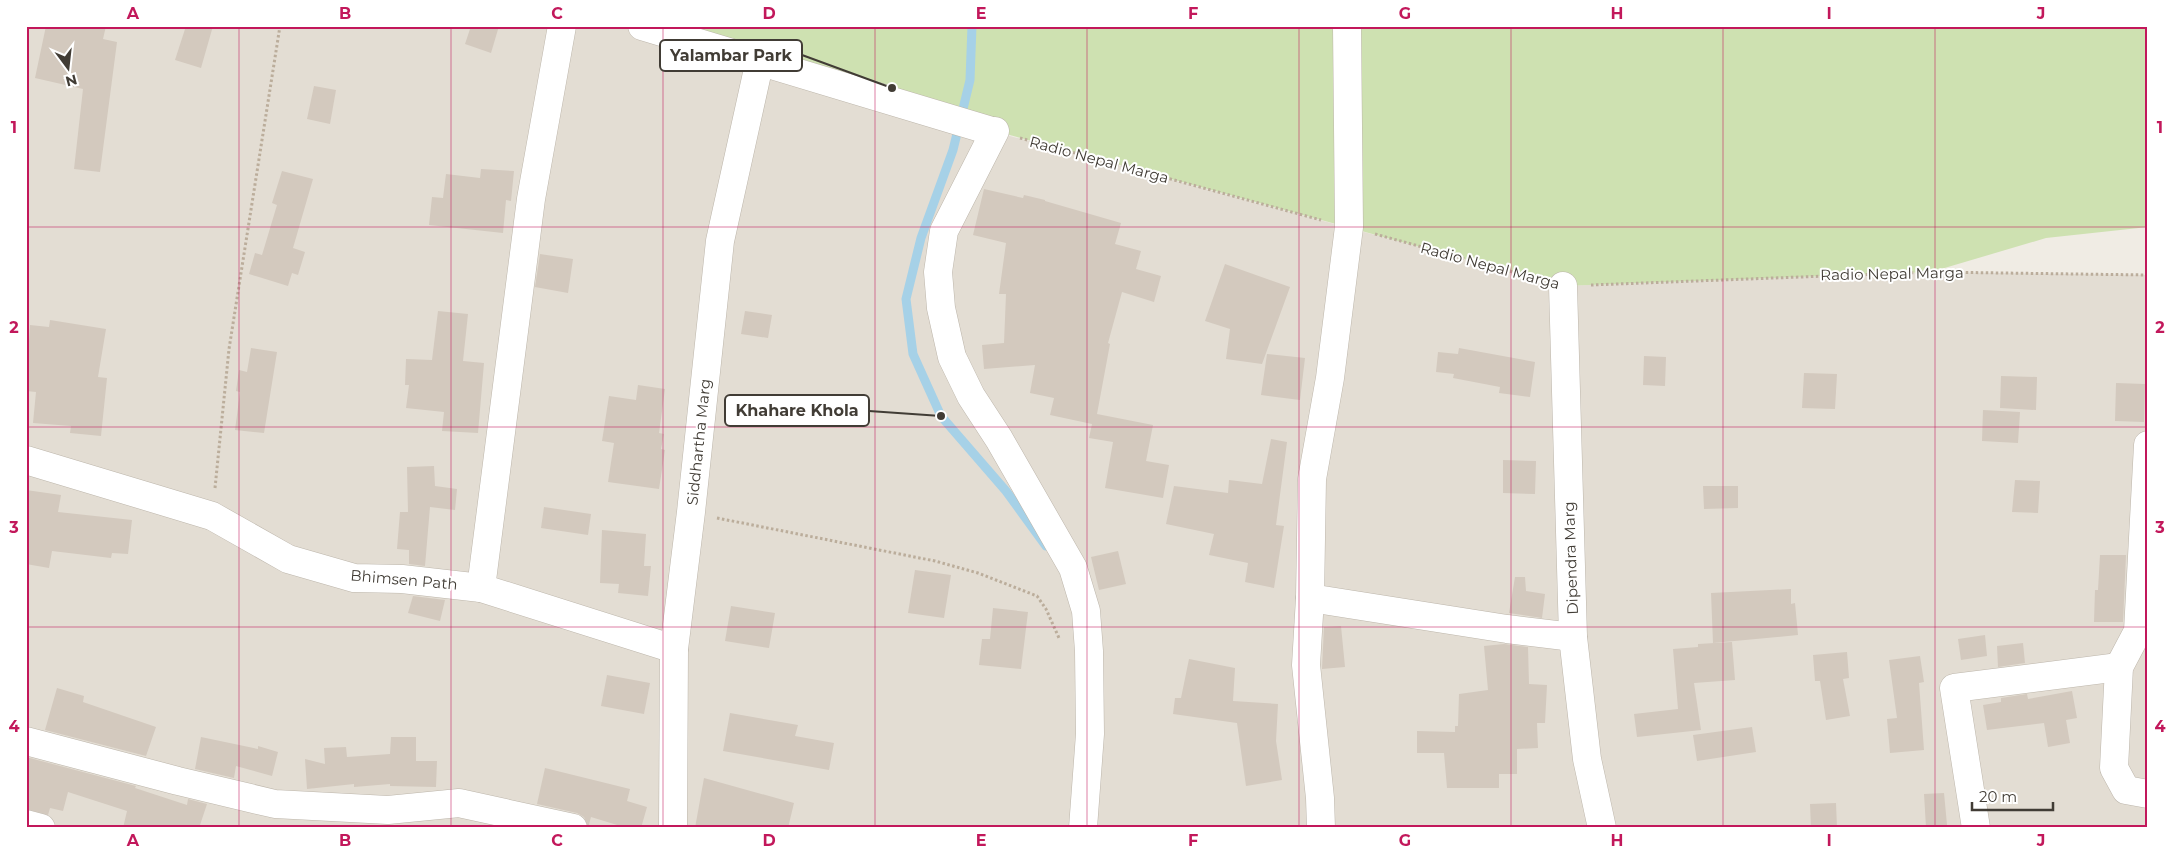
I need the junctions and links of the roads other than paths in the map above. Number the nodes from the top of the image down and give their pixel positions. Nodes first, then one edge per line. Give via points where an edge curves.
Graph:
1 (562, 26) edge
2 (642, 26) edge
3 (1347, 26) edge
4 (760, 60) junction
5 (1563, 286) road end
6 (2148, 446) edge
7 (26, 460) edge
8 (481, 588) junction
9 (1310, 598) junction
10 (1573, 637) junction
11 (674, 649) junction
12 (2119, 667) junction
13 (26, 741) edge
14 (2148, 794) edge
15 (388, 819) edge
16 (26, 824) edge
17 (41, 828) edge
18 (573, 828) edge
19 (673, 828) edge
20 (1083, 828) edge
21 (1321, 828) edge
22 (1602, 828) edge
23 (1976, 828) edge

1 - 8 street via 531,199
2 - 4 street
3 - 9 street via 1348,227 1330,378 1312,479
4 - 11 street, Siddhartha Marg via 720,241 692,512
4 - 20 street via 992,131 944,232 938,272 941,308 952,357 971,396 1073,568 1086,611 1090,651 1090,734
5 - 10 street, Dipendra Marg
6 - 12 street via 2138,631
7 - 8 street, Bhimsen Path via 212,516 288,559 354,578 402,579
8 - 11 street, Bhimsen Path
9 - 10 street
9 - 21 street via 1306,665
10 - 22 street, Dipendra Marg via 1587,759
11 - 19 street, Siddhartha Marg
12 - 14 street via 2114,768 2126,790
12 - 23 street via 1954,688
13 - 15 street via 275,804
15 - 18 street via 459,804
16 - 17 street

